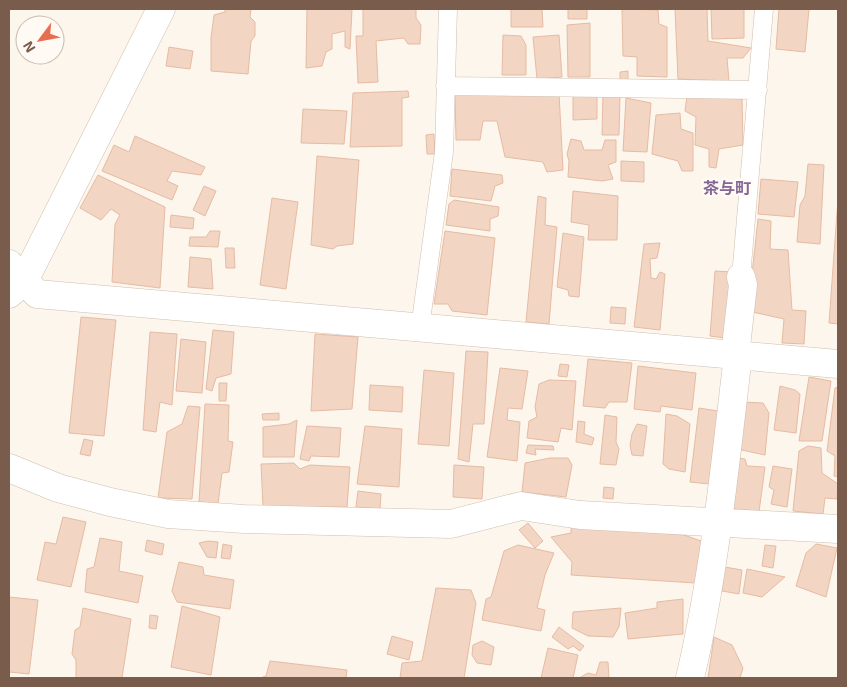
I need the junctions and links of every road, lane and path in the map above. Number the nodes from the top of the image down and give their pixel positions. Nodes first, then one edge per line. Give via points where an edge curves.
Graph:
1 (161, 9) edge
2 (448, 9) edge
3 (764, 9) edge
4 (445, 86) junction
5 (758, 90) junction
6 (741, 277) joint
7 (14, 280) edge
8 (420, 328) junction
9 (737, 356) junction
10 (838, 364) edge
11 (9, 468) edge
12 (718, 524) junction
13 (838, 529) edge
14 (690, 678) edge

1 - 7 street
2 - 4 lane
3 - 5 lane
4 - 5 lane
4 - 8 lane via 444,152
5 - 6 lane
6 - 9 street
7 - 8 street via 37,294
8 - 9 street
9 - 10 street
9 - 12 street
11 - 12 street via 58,488 110,502 177,514 244,519 451,524 521,506 580,514
12 - 13 street
12 - 14 street

